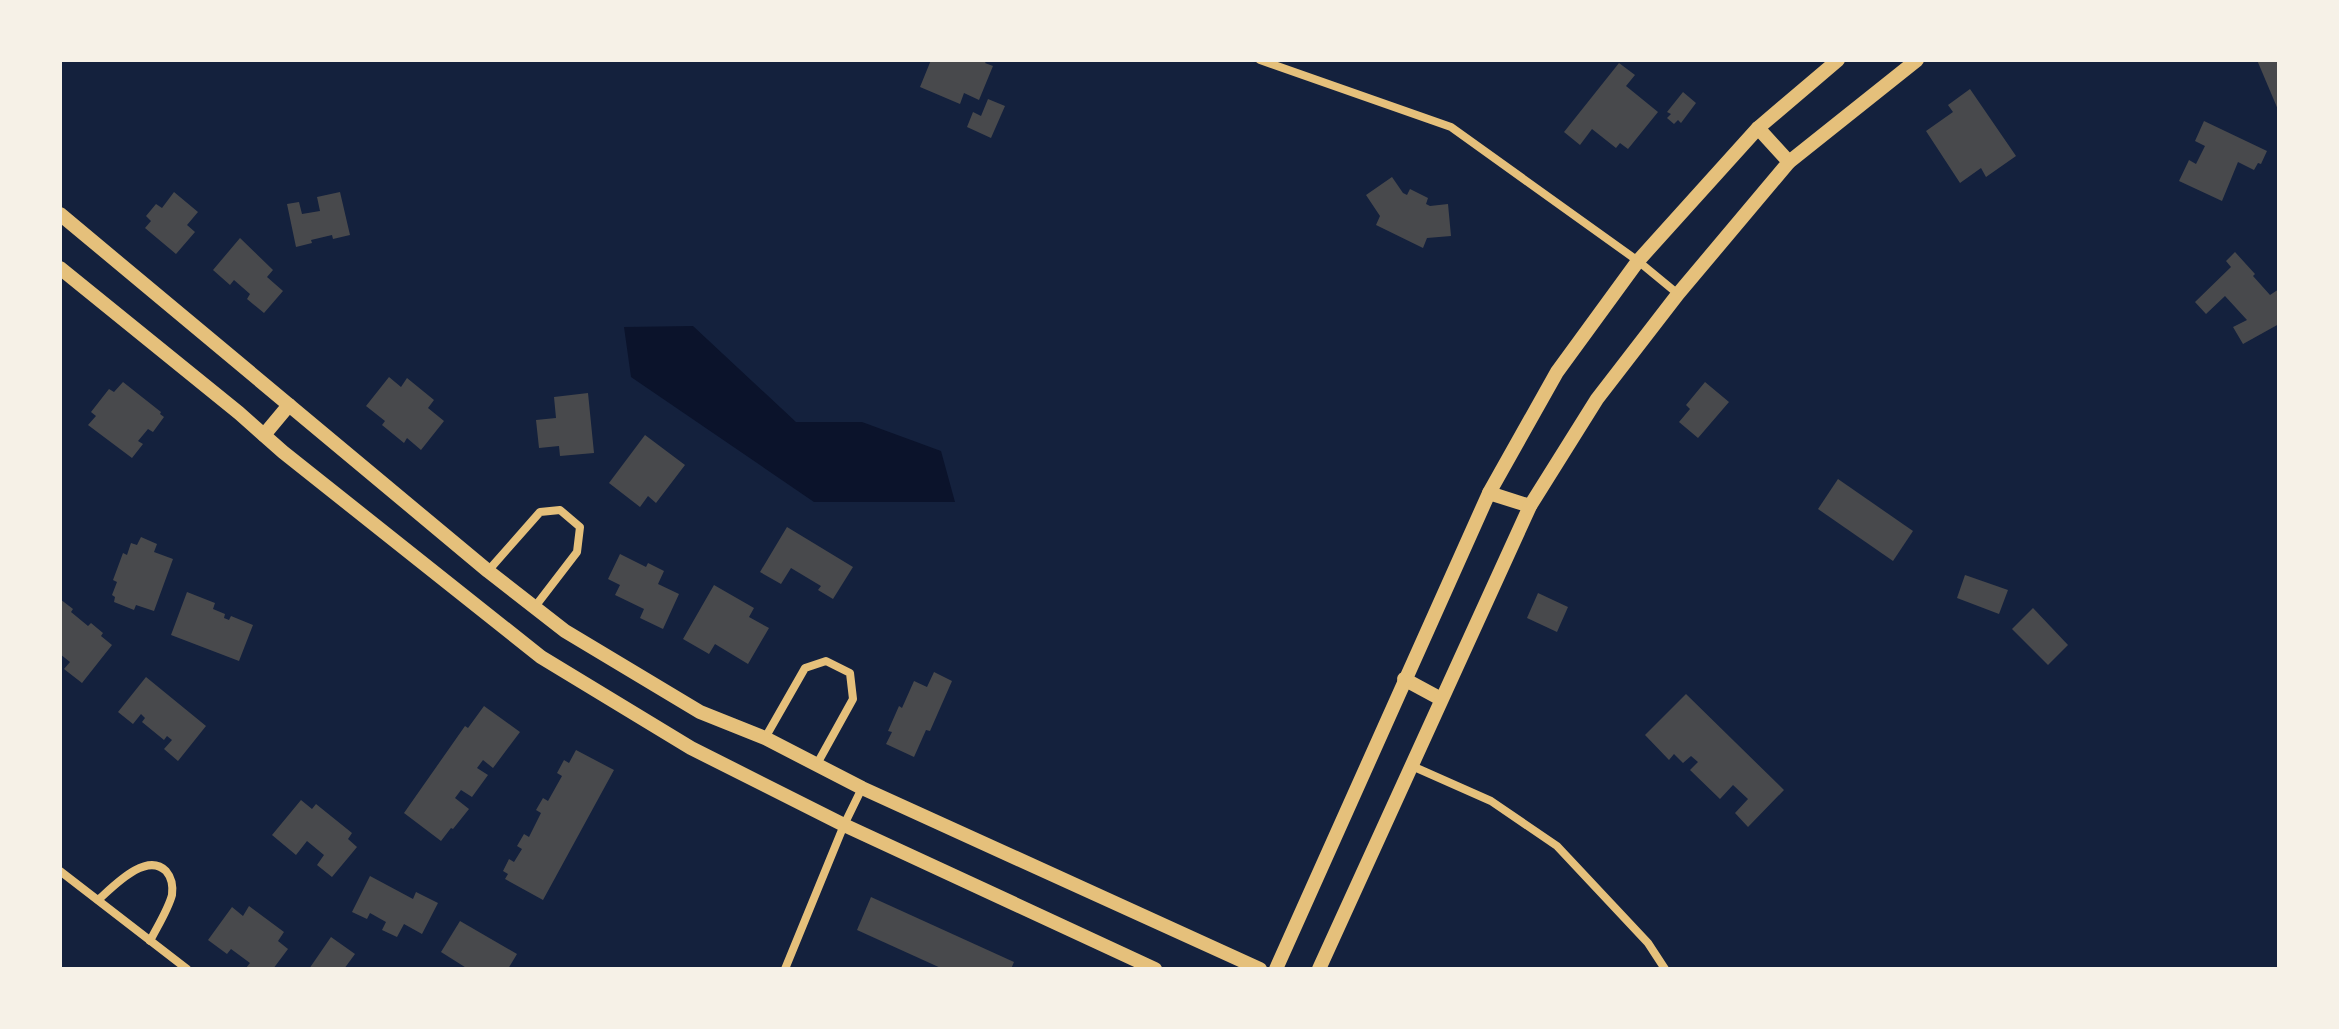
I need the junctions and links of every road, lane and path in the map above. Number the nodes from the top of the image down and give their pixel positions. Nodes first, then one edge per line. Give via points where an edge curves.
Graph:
1 (1260, 60) edge
2 (1838, 60) edge
3 (1917, 60) edge
4 (1758, 128) junction
5 (1789, 162) junction
6 (60, 214) edge
7 (1638, 261) junction
8 (60, 268) edge
9 (1678, 294) junction
10 (289, 405) junction
11 (264, 435) junction
12 (1489, 493) junction
13 (1530, 506) junction
14 (488, 571) junction
15 (534, 608) junction
16 (1404, 679) junction
17 (1441, 699) junction
18 (765, 738) junction
19 (817, 764) junction
20 (1412, 766) junction
21 (862, 788) junction
22 (844, 825) junction
23 (60, 871) edge
24 (98, 900) junction
25 (150, 941) junction
26 (187, 969) edge
27 (785, 969) edge
28 (1155, 969) edge
29 (1260, 969) edge
30 (1276, 969) edge
31 (1319, 969) edge
32 (1665, 969) edge

1 - 7 street via 1451,127
2 - 4 street
3 - 5 street
4 - 5 street
4 - 7 street
5 - 9 street
6 - 10 street
7 - 9 street
7 - 12 street via 1557,372
8 - 11 street
9 - 13 street via 1597,399
10 - 11 street
10 - 14 street
11 - 22 street via 541,657 691,748
12 - 13 street
12 - 16 street
13 - 17 street
14 - 15 street
14 - 15 street via 540,512 560,510 580,527 577,552
15 - 18 street via 700,712
16 - 17 street
16 - 30 street
17 - 20 street
18 - 19 street
18 - 19 street via 805,668 826,661 850,673 853,699
19 - 21 street
20 - 31 street
20 - 32 street via 1491,801 1557,846 1648,943
21 - 22 street
21 - 29 street
22 - 27 street
22 - 28 street
23 - 24 street
24 - 25 street
24 - 25 street via 132,871 147,865 167,872 171,896
25 - 26 street

